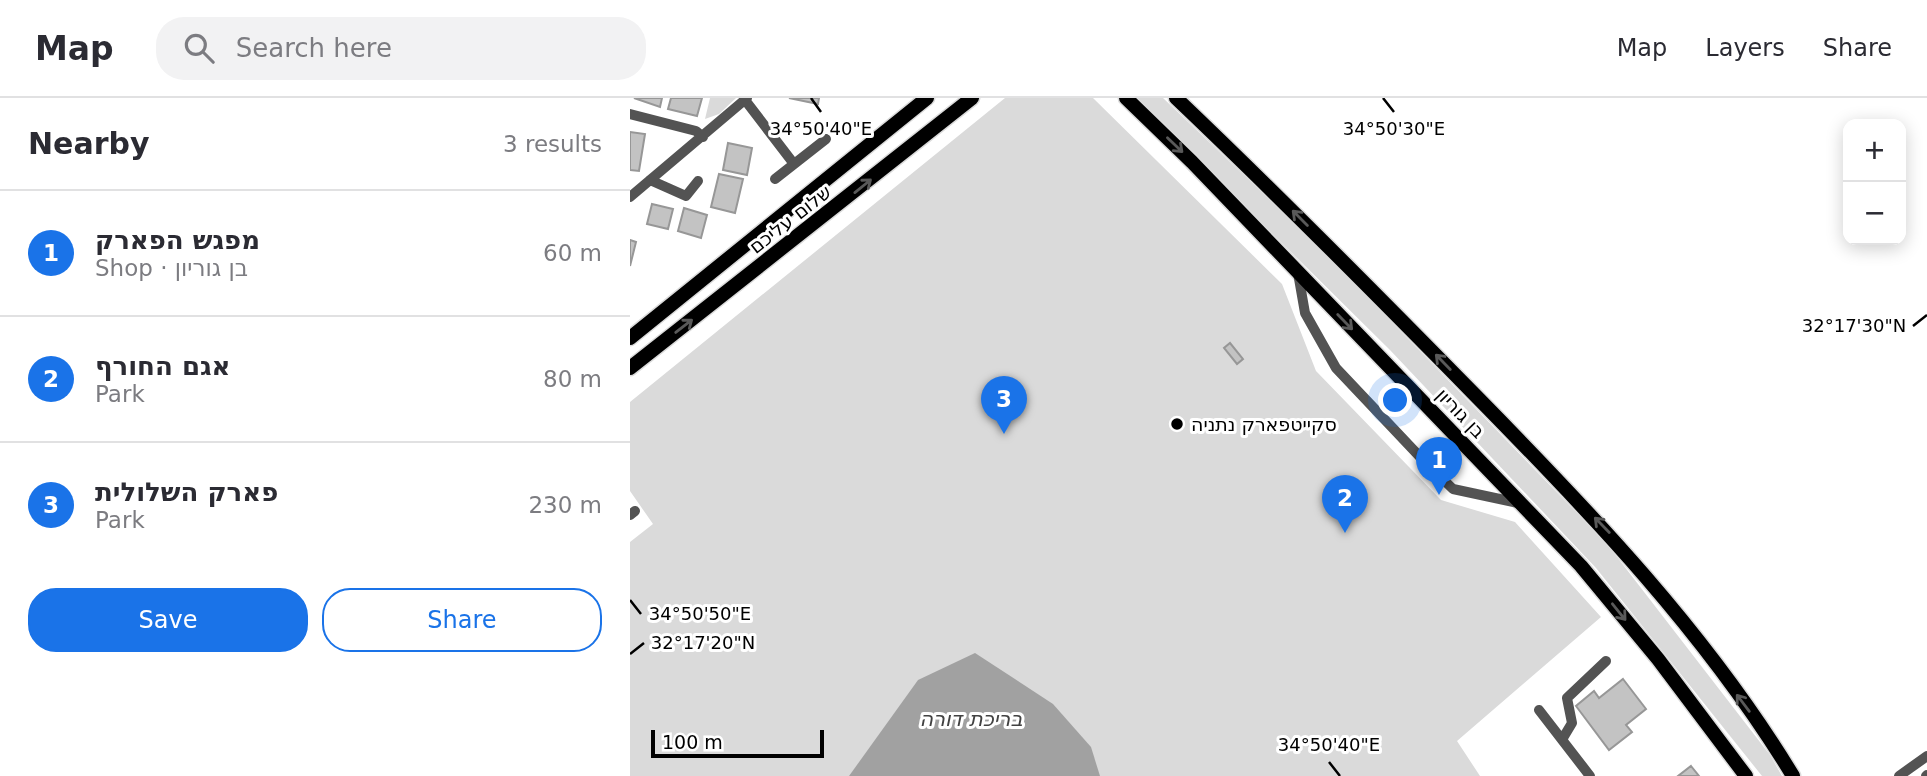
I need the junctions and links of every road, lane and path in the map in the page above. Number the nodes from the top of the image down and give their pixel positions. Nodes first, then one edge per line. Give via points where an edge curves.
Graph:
1 (928, 98) edge
2 (972, 98) edge
3 (1126, 98) edge
4 (1176, 98) edge
5 (746, 99) edge
6 (630, 114) edge
7 (702, 137) junction
8 (826, 139) dead end
9 (794, 164) junction
10 (650, 180) junction
11 (775, 180) dead end
12 (698, 181) dead end
13 (630, 197) edge
14 (1298, 273) junction
15 (630, 338) edge
16 (630, 368) edge
17 (1522, 504) junction
18 (1606, 661) dead end
19 (1539, 710) dead end
20 (1563, 738) junction
21 (1927, 756) edge
22 (1590, 776) edge
23 (1746, 776) edge
24 (1793, 776) edge
25 (1899, 776) edge

1 - 15 main road, שלום עליכם
16 -> 2 main road, שלום עליכם
3 -> 14 main road, בן גוריון
24 -> 4 main road, בן גוריון via 1770,738 1618,542 1321,237
5 - 7 street
5 - 9 street
6 - 7 street via 696,131
7 - 10 street
8 - 9 street
9 - 11 street
10 - 12 street via 686,196
10 - 13 street
14 -> 17 main road, בן גוריון
14 - 17 street via 1306,313 1336,368 1422,459 1453,489
17 -> 23 main road, בן גוריון via 1658,659
18 - 20 street via 1567,698 1572,723
19 - 20 street
20 - 22 street
21 - 25 street

